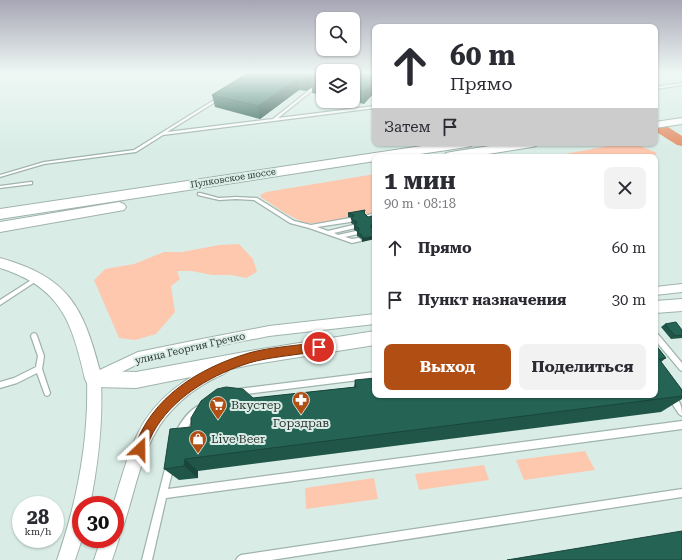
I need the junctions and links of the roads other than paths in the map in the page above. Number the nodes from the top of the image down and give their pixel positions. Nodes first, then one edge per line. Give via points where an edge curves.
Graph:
1 (216, 99) edge
2 (300, 99) edge
3 (372, 107) edge
4 (682, 110) edge
5 (658, 114) edge
6 (274, 120) junction
7 (682, 120) edge
8 (658, 124) edge
9 (161, 134) junction
10 (506, 146) edge
11 (464, 151) edge
12 (442, 154) edge
13 (454, 154) edge
14 (372, 163) edge
15 (372, 167) edge
16 (0, 176) edge
17 (30, 183) dead end
18 (0, 187) edge
19 (200, 194) junction
20 (0, 214) edge
21 (367, 217) edge
22 (372, 217) edge
23 (350, 220) edge
24 (0, 227) edge
25 (311, 227) junction
26 (353, 227) edge
27 (326, 233) junction
28 (356, 233) edge
29 (338, 236) junction
30 (359, 240) dead end
31 (0, 263) edge
32 (38, 278) junction
33 (682, 288) edge
34 (658, 291) edge
35 (0, 303) edge
36 (682, 305) edge
37 (658, 307) edge
38 (372, 319) edge
39 (34, 336) dead end
40 (372, 338) edge
41 (658, 339) edge
42 (250, 358) junction
43 (682, 368) edge
44 (39, 369) junction
45 (372, 375) edge
46 (94, 380) junction
47 (0, 385) edge
48 (47, 393) dead end
49 (232, 393) edge
50 (668, 393) edge
51 (206, 404) edge
52 (682, 412) edge
53 (682, 425) edge
54 (176, 444) edge
55 (172, 459) edge
56 (682, 493) edge
57 (163, 494) junction
58 (84, 496) edge
59 (124, 497) edge
60 (72, 542) edge
61 (107, 548) edge
62 (66, 560) edge
63 (103, 560) edge
64 (147, 560) edge
65 (241, 560) edge

1 - 9 lane
2 - 6 lane
3 - 6 lane
4 - 5 highway
6 - 9 lane
7 - 8 highway
9 - 16 lane via 135,151 44,163
10 - 11 highway, Пулковское шоссе
11 - 12 highway, Пулковское шоссе
11 - 13 highway, Пулковское шоссе
14 - 20 highway, Пулковское шоссе
15 - 19 highway, Пулковское шоссе
17 - 18 lane
19 - 24 highway, Пулковское шоссе
19 - 25 lane via 219,199 255,199 292,222
21 - 22 lane
23 - 25 lane
25 - 27 lane
26 - 27 lane
27 - 29 lane
28 - 29 lane
29 - 30 lane via 352,241
31 - 32 street
32 - 35 lane
32 - 46 street via 52,288 70,312 86,346
33 - 34 street
36 - 37 street
38 - 46 street, улица Георгия Гречко via 269,331 202,344 138,358
39 - 44 lane via 41,356
40 - 42 street, улица Георгия Гречко
41 - 43 lane
42 - 46 street, улица Георгия Гречко via 136,380
42 - 59 street via 213,372 182,390 163,409 144,438
44 - 47 lane
44 - 48 lane
45 - 49 lane
46 - 58 street via 95,428
50 - 52 lane
51 - 54 lane via 183,426
53 - 57 lane
55 - 57 lane
56 - 65 lane
57 - 64 lane
60 - 62 street
61 - 63 street

